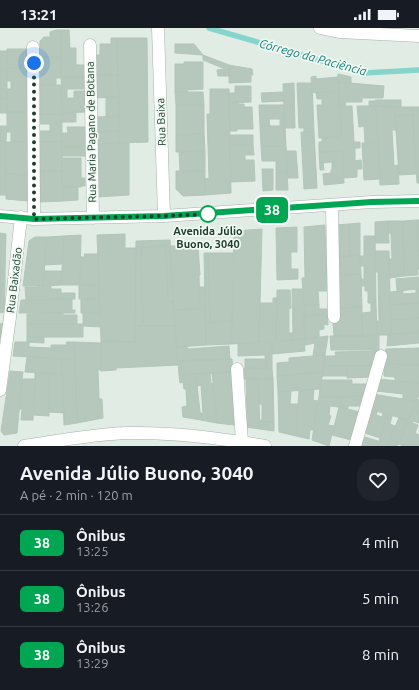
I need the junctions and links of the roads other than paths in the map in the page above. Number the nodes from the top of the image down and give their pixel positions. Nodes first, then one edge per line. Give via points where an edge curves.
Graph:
1 (158, 28) edge
2 (320, 28) edge
3 (419, 36) edge
4 (90, 45) dead end
5 (34, 48) dead end
6 (419, 201) edge
7 (332, 206) junction
8 (0, 216) edge
9 (164, 216) junction
10 (21, 217) junction
11 (92, 218) junction
12 (34, 219) junction
13 (334, 317) dead end
14 (5, 318) edge
15 (381, 356) dead end
16 (237, 370) dead end
17 (0, 384) edge
18 (242, 442) junction
19 (24, 446) edge
20 (265, 446) edge
21 (355, 446) edge

1 - 9 street, Rua Baixa
2 - 3 street via 339,32
4 - 11 street, Rua Maria Pagano de Botana
5 - 12 street
6 - 7 street
7 - 9 street
7 - 13 street
8 - 10 street
9 - 11 street
10 - 12 street
10 - 14 street, Rua Baixadão
11 - 12 street
14 - 17 street, Rua Baixadão
15 - 21 street
16 - 18 street
18 - 19 street via 170,434 127,433
18 - 20 street

